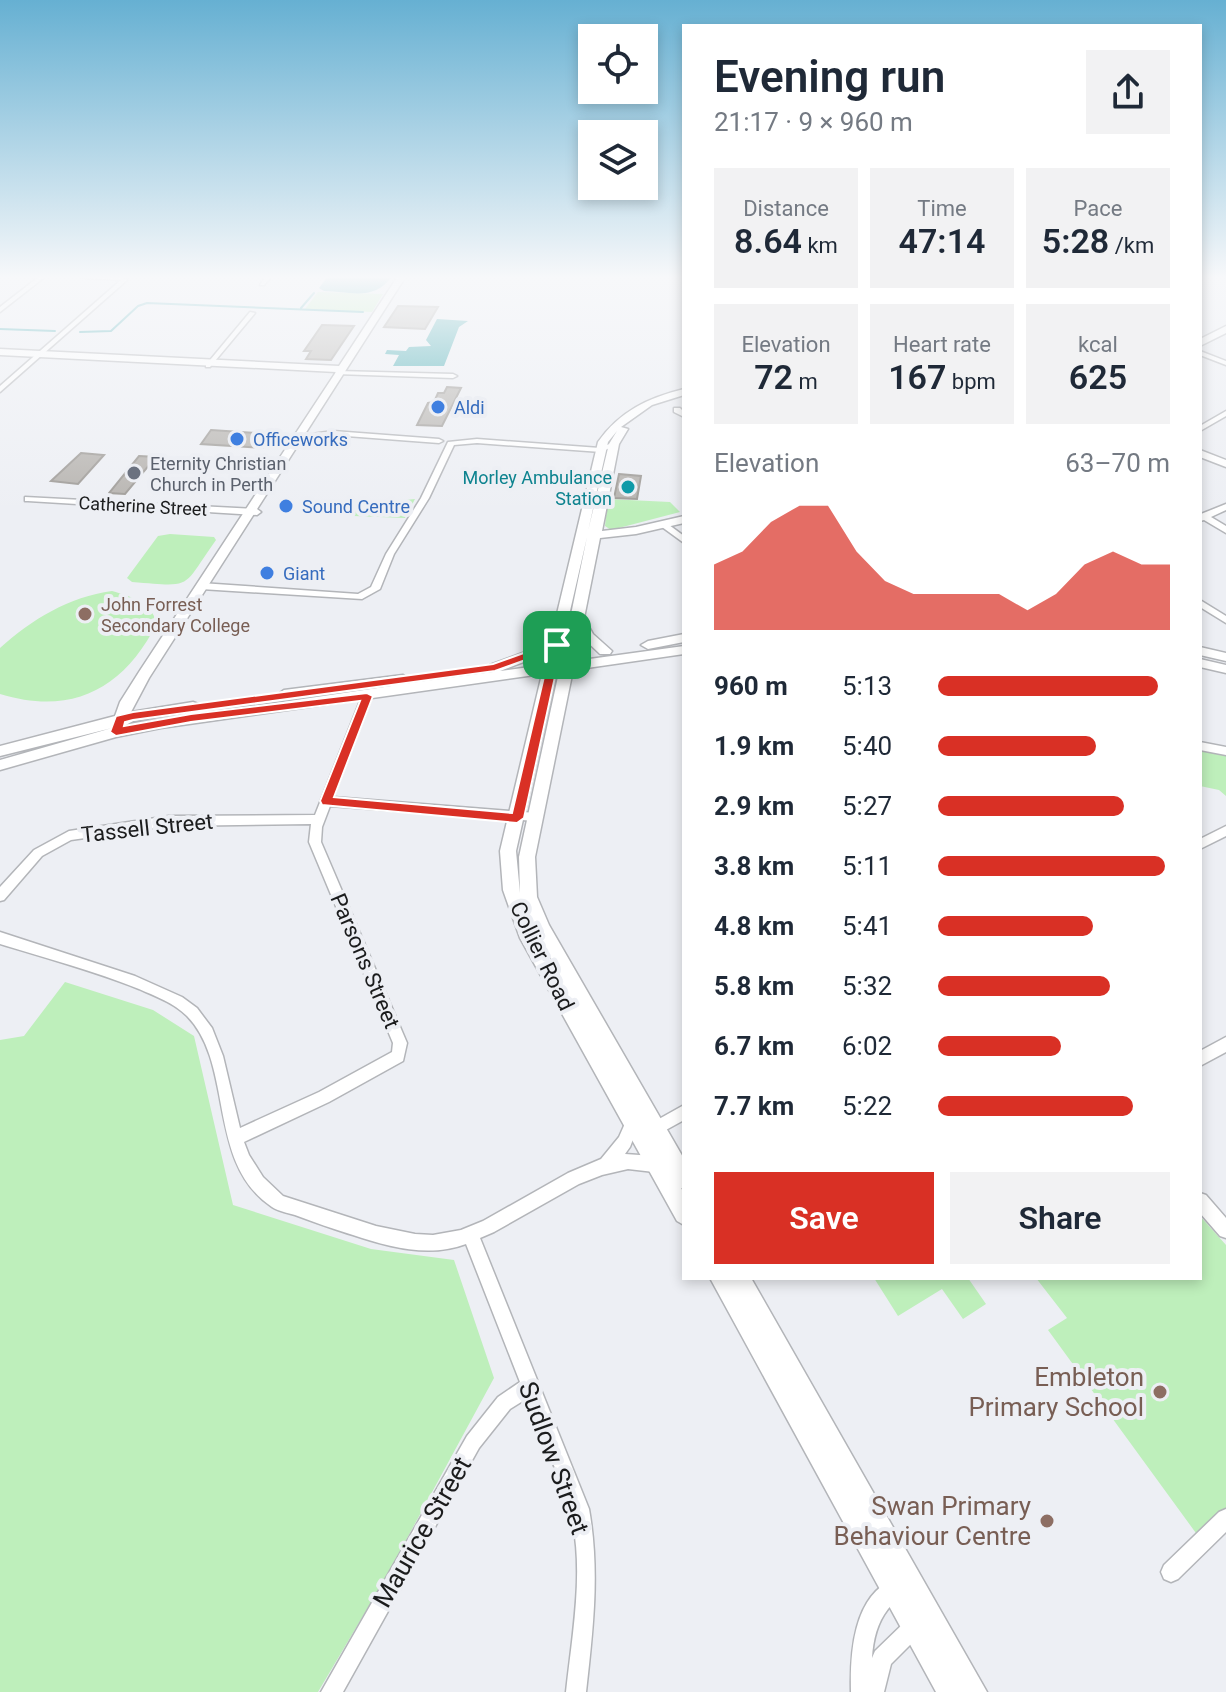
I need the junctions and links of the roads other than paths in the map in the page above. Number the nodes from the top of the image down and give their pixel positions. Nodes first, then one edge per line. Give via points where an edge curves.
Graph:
1 (19, 355) edge
2 (217, 355) edge
3 (355, 355) edge
4 (1205, 355) edge
5 (39, 356) junction
6 (1226, 363) edge
7 (209, 364) junction
8 (344, 371) junction
9 (453, 376) dead end
10 (0, 390) edge
11 (682, 395) edge
12 (1226, 413) edge
13 (1202, 428) edge
14 (306, 432) junction
15 (447, 443) junction
16 (606, 445) junction
17 (1202, 457) edge
18 (1226, 467) edge
19 (28, 499) dead end
20 (1226, 507) edge
21 (253, 512) junction
22 (1202, 517) edge
23 (682, 520) edge
24 (665, 525) junction
25 (1226, 530) edge
26 (580, 536) junction
27 (595, 537) junction
28 (682, 538) edge
29 (206, 586) junction
30 (1202, 604) edge
31 (577, 617) junction
32 (1226, 620) edge
33 (682, 638) edge
34 (682, 650) edge
35 (605, 651) junction
36 (1202, 651) edge
37 (1226, 657) edge
38 (560, 659) junction
39 (1202, 663) edge
40 (1226, 669) edge
41 (523, 674) junction
42 (367, 696) junction
43 (546, 697) junction
44 (128, 716) junction
45 (1202, 746) edge
46 (0, 751) edge
47 (1226, 751) edge
48 (0, 765) edge
49 (327, 801) junction
50 (526, 818) junction
51 (319, 819) junction
52 (1226, 831) edge
53 (1202, 843) edge
54 (0, 896) edge
55 (0, 938) edge
56 (1226, 1044) edge
57 (1202, 1058) edge
58 (682, 1113) edge
59 (632, 1124) junction
60 (655, 1129) junction
61 (236, 1138) junction
62 (607, 1164) junction
63 (654, 1164) junction
64 (682, 1176) edge
65 (1202, 1203) edge
66 (682, 1211) edge
67 (1226, 1230) edge
68 (470, 1234) junction
69 (722, 1280) edge
70 (740, 1280) edge
71 (529, 1387) junction
72 (1226, 1519) edge
73 (1171, 1572) dead end
74 (902, 1583) junction
75 (922, 1620) junction
76 (331, 1692) edge
77 (576, 1692) edge
78 (861, 1692) edge
79 (874, 1692) edge
80 (951, 1692) edge
81 (973, 1692) edge

1 - 5 main road
2 - 7 street
3 - 8 main road
4 - 6 street
5 - 7 main road
5 - 10 street
7 - 8 main road
8 - 9 street
8 - 14 main road
11 - 16 main road, Collier Road via 638,416
12 - 13 street
14 - 15 street
14 - 21 main road
15 - 16 street
15 - 29 street via 425,498 375,589 364,596
16 - 26 main road, Collier Road
16 - 27 main road, Collier Road
17 - 18 main road
19 - 21 street, Catherine Street
20 - 22 street
21 - 29 main road
22 - 25 street
23 - 24 main road
24 - 27 main road via 617,540
24 - 28 street
26 - 27 main road
26 - 38 main road, Collier Road
27 - 31 main road, Collier Road
29 - 44 main road
30 - 32 street
31 - 35 main road via 588,637
31 - 38 main road, Collier Road
33 - 35 main road
34 - 38 main road
35 - 38 main road
36 - 37 main road
38 - 41 main road
38 - 43 main road, Collier Road
38 - 44 main road
38 - 50 main road, Collier Road
39 - 40 main road
41 - 42 main road
41 - 43 main road via 537,679
42 - 44 main road
42 - 49 street, Parsons Street
43 - 50 main road, Collier Road
44 - 46 main road
44 - 48 main road
45 - 47 street
49 - 50 street
49 - 51 street, Parsons Street
50 - 59 main road, Collier Road via 508,851 516,909
50 - 60 main road, Collier Road via 526,870 534,912
51 - 54 street, Tassell Street via 169,821 69,836 38,853
51 - 61 street, Parsons Street via 315,842 400,1043 398,1056
52 - 53 street
55 - 61 street via 165,993 193,1013 214,1054
56 - 57 street
58 - 60 street
59 - 62 street
59 - 63 main road, Collier Road
60 - 64 main road, Collier Road
61 - 68 street via 245,1168 278,1202 416,1242
62 - 63 street via 637,1159
62 - 68 street
63 - 66 main road, Collier Road
65 - 67 street
68 - 71 street, Sudlow Street
69 - 74 main road
70 - 74 main road
71 - 76 street, Maurice Street via 504,1403 473,1442
71 - 77 street, Sudlow Street via 579,1509 586,1540
72 - 73 street
74 - 75 main road
74 - 78 street via 877,1603 868,1620
75 - 79 street via 882,1658
75 - 80 main road
75 - 81 main road

